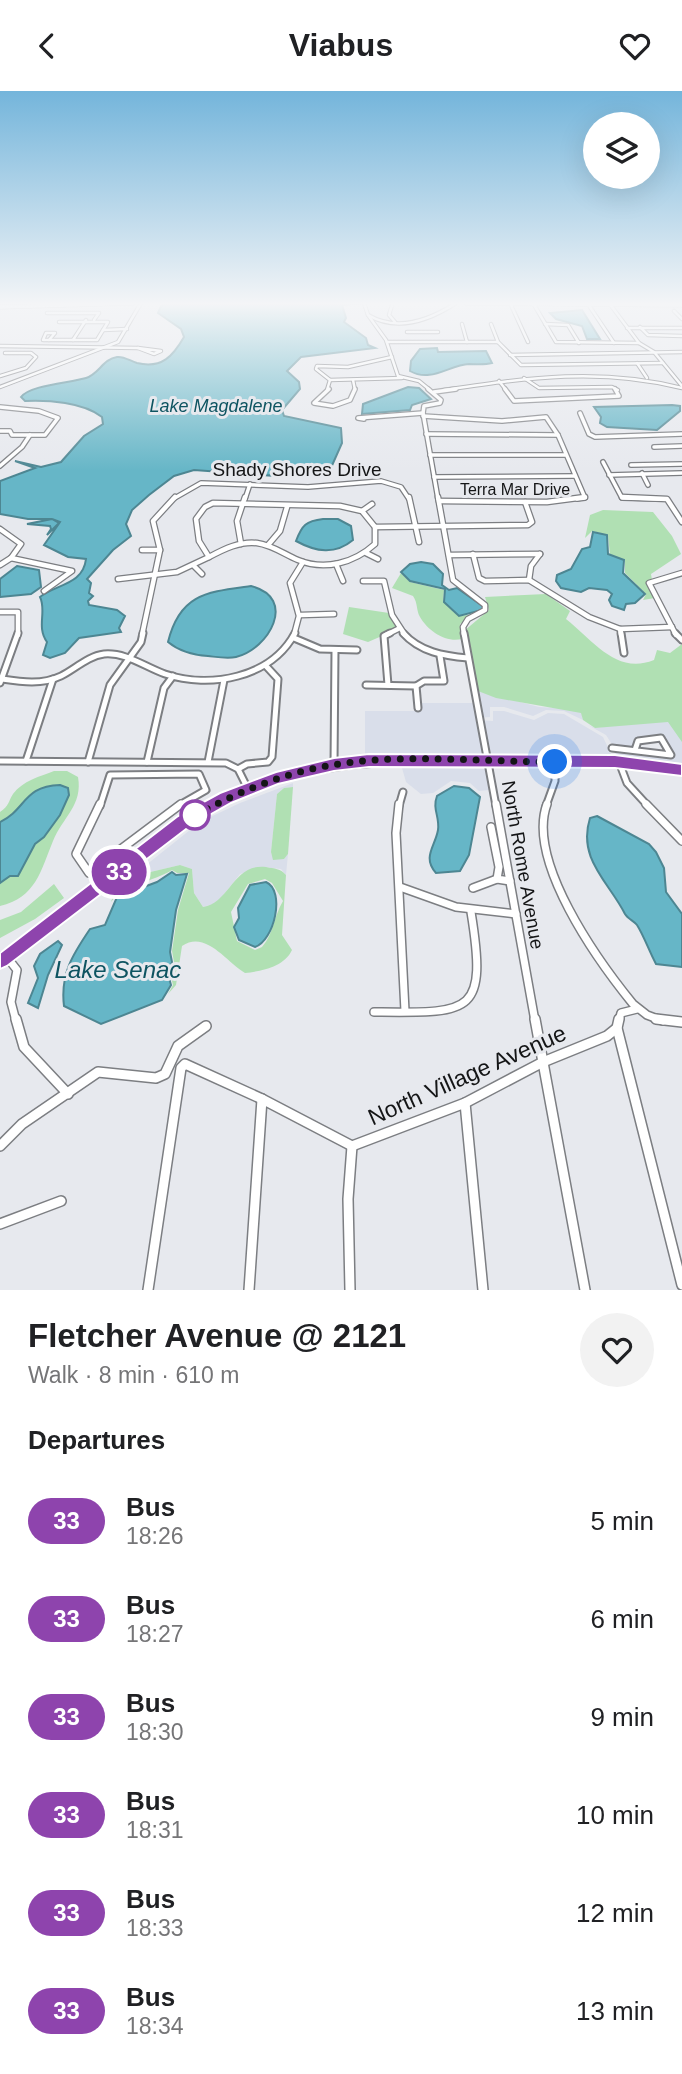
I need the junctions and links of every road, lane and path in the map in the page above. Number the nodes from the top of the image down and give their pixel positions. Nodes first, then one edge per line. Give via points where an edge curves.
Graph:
1 (34, 359) edge
2 (74, 359) edge
3 (383, 359) edge
4 (393, 359) edge
5 (515, 359) edge
6 (660, 359) edge
7 (637, 363) junction
8 (663, 363) junction
9 (545, 365) junction
10 (553, 375) junction
11 (0, 376) edge
12 (402, 378) junction
13 (524, 378) junction
14 (647, 378) junction
15 (330, 380) junction
16 (353, 380) junction
17 (499, 381) junction
18 (0, 387) edge
19 (682, 387) edge
20 (434, 392) junction
21 (0, 407) edge
22 (580, 413) dead end
23 (423, 414) junction
24 (364, 419) dead end
25 (0, 431) edge
26 (426, 434) junction
27 (682, 434) edge
28 (30, 435) junction
29 (558, 435) junction
30 (655, 437) junction
31 (659, 443) dead end
32 (682, 446) edge
33 (654, 447) dead end
34 (565, 454) junction
35 (430, 455) junction
36 (603, 462) dead end
37 (682, 464) edge
38 (631, 465) dead end
39 (0, 466) edge
40 (642, 473) junction
41 (682, 473) edge
42 (610, 475) junction
43 (575, 476) junction
44 (433, 477) junction
45 (408, 482) dead end
46 (250, 484) junction
47 (648, 485) dead end
48 (401, 487) junction
49 (439, 501) junction
50 (525, 502) junction
51 (242, 505) junction
52 (372, 505) dead end
53 (287, 507) junction
54 (362, 511) junction
55 (682, 521) edge
56 (416, 525) junction
57 (443, 525) junction
58 (375, 527) junction
59 (0, 529) edge
60 (419, 542) dead end
61 (241, 544) junction
62 (268, 545) junction
63 (142, 550) dead end
64 (160, 550) junction
65 (366, 553) junction
66 (448, 553) junction
67 (462, 554) joint
68 (473, 554) junction
69 (11, 558) junction
70 (210, 558) junction
71 (377, 559) dead end
72 (303, 562) junction
73 (336, 564) junction
74 (0, 565) edge
75 (194, 566) junction
76 (682, 573) edge
77 (202, 574) dead end
78 (153, 576) junction
79 (118, 579) dead end
80 (529, 580) junction
81 (342, 581) dead end
82 (363, 581) dead end
83 (44, 591) dead end
84 (0, 612) edge
85 (334, 614) dead end
86 (301, 615) junction
87 (672, 627) junction
88 (398, 629) junction
89 (620, 629) junction
90 (294, 638) junction
91 (682, 640) edge
92 (335, 650) junction
93 (357, 650) dead end
94 (624, 653) dead end
95 (440, 656) junction
96 (130, 658) junction
97 (468, 658) junction
98 (265, 666) junction
99 (173, 676) junction
100 (53, 679) junction
101 (224, 680) junction
102 (1, 681) edge
103 (366, 685) dead end
104 (388, 685) junction
105 (416, 685) junction
106 (418, 708) dead end
107 (612, 748) dead end
108 (635, 750) junction
109 (0, 761) edge
110 (26, 761) junction
111 (88, 762) junction
112 (147, 762) junction
113 (208, 762) junction
114 (489, 762) junction
115 (555, 762) junction
116 (620, 762) junction
117 (334, 764) junction
118 (238, 769) junction
119 (682, 770) edge
120 (248, 789) junction
121 (403, 792) dead end
122 (176, 807) junction
123 (184, 821) junction
124 (491, 827) dead end
125 (679, 831) edge
126 (682, 841) edge
127 (497, 879) junction
128 (510, 881) junction
129 (400, 887) junction
130 (473, 888) dead end
131 (471, 912) junction
132 (516, 914) junction
133 (3, 957) edge
134 (637, 1009) junction
135 (405, 1011) junction
136 (374, 1012) dead end
137 (682, 1022) edge
138 (206, 1026) dead end
139 (617, 1028) junction
140 (543, 1062) junction
141 (68, 1094) junction
142 (262, 1099) junction
143 (465, 1103) junction
144 (0, 1146) edge
145 (352, 1146) junction
146 (61, 1201) dead end
147 (0, 1224) edge
148 (682, 1285) edge
149 (148, 1290) edge
150 (249, 1290) edge
151 (349, 1290) edge
152 (483, 1290) edge
153 (585, 1290) edge

1 - 11 street via 26,368
2 - 18 street
3 - 15 street via 348,367 315,367
4 - 12 street
5 - 9 street via 525,366
6 - 8 street
7 - 8 street
7 - 9 street
7 - 14 street
8 - 19 street
9 - 10 street
10 - 13 street
10 - 14 street
12 - 16 street
12 - 20 street
13 - 17 street
13 - 17 street via 539,389 608,386 618,391 615,398 516,401
14 - 19 street
15 - 16 street
15 - 16 street via 327,392 315,401 318,406 350,400 355,391
17 - 20 street
20 - 23 street via 442,401 424,406
21 - 28 street via 57,416 48,433
22 - 30 street via 591,436
23 - 24 street
23 - 26 street, North Rome Avenue
23 - 29 street via 502,421 542,416 550,420
25 - 28 street
26 - 29 street
26 - 35 street, North Rome Avenue
27 - 30 street
28 - 39 street
29 - 34 street, Terra Mar Drive
30 - 31 street
32 - 33 street
34 - 35 street
34 - 43 street, Terra Mar Drive
35 - 44 street, North Rome Avenue
36 - 42 street
37 - 38 street
40 - 41 street
40 - 42 street
40 - 47 street
42 - 55 street via 622,498 667,499
43 - 44 street
43 - 50 street, Terra Mar Drive via 584,500
44 - 49 street, North Rome Avenue
45 - 48 street
46 - 48 street, Shady Shores Drive via 308,487 381,481
46 - 51 street
46 - 64 street, Shady Shores Drive via 205,482 177,495 153,523
48 - 56 street, Shady Shores Drive via 408,494
49 - 50 street, Terra Mar Drive
49 - 57 street, North Rome Avenue
50 - 57 street via 531,525
51 - 53 street
51 - 61 street via 237,522
51 - 70 street via 209,504 197,518 199,541
52 - 54 street
53 - 54 street via 340,506
53 - 62 street via 280,531
54 - 58 street
56 - 57 street
56 - 58 street
56 - 60 street, Shady Shores Drive
57 - 66 street, North Rome Avenue
58 - 65 street via 374,544
59 - 69 street via 21,544
61 - 62 street
61 - 70 street
62 - 72 street
63 - 64 street
64 - 78 street, Shady Shores Drive
65 - 71 street
65 - 73 street
66 - 67 street
66 - 97 street, North Rome Avenue via 455,584 485,605 464,623
67 - 68 street
68 - 80 street via 479,578
68 - 80 street via 540,554 531,566
69 - 74 street
69 - 83 street via 72,571
70 - 75 street
72 - 73 street
72 - 86 street via 290,583
73 - 81 street
75 - 77 street
75 - 78 street
76 - 87 street via 649,583
78 - 79 street
78 - 96 street, Shady Shores Drive via 141,642
80 - 89 street via 589,617
82 - 88 street via 384,581 386,604
84 - 102 street via 18,612 19,618 19,640
85 - 86 street
86 - 90 street
87 - 89 street
87 - 91 street
88 - 95 street via 414,644
88 - 104 street via 384,636
89 - 94 street
90 - 92 street
90 - 98 street
92 - 93 street
92 - 117 street
95 - 97 street
95 - 105 street via 444,681
96 - 99 street
96 - 100 street via 94,656
96 - 111 street, Shady Shores Drive via 110,685
97 - 114 street, North Rome Avenue
98 - 101 street
98 - 118 street via 278,679 272,757
99 - 101 street
99 - 112 street via 164,688
100 - 102 street
100 - 110 street
101 - 113 street
103 - 104 street
104 - 105 street
105 - 106 street
107 - 108 street
108 - 108 street via 661,753 671,755 661,738 638,741
109 - 110 street
110 - 111 street
111 - 112 street
112 - 113 street
113 - 118 street
114 - 115 main road
114 - 117 main road
114 - 128 street, North Rome Avenue
115 - 116 main road
115 - 134 street via 557,782 542,828 554,874 568,909
116 - 119 main road
116 - 125 street via 627,787
117 - 120 main road
118 - 120 street
120 - 123 main road
121 - 129 street via 396,816
122 - 122 street via 206,790 199,775 110,775 76,854 89,873
122 - 123 street
123 - 133 main road
124 - 127 street
125 - 126 street
127 - 128 street
127 - 130 street
128 - 132 street, North Rome Avenue
129 - 131 street
129 - 135 street
131 - 132 street
131 - 135 street via 478,975 470,998 448,1010
132 - 140 street, North Rome Avenue
133 - 141 street via 17,970 11,1002 24,1047
134 - 137 street via 661,1021
134 - 139 street via 621,1013
135 - 136 street
138 - 141 street via 178,1046 165,1074 156,1078 98,1072
139 - 140 street, North Village Avenue
139 - 148 street
140 - 143 street, North Village Avenue
140 - 153 street, North Rome Avenue
141 - 144 street via 21,1124
142 - 145 street, North Village Avenue
142 - 149 street, North Village Avenue via 184,1064 181,1068
142 - 150 street
143 - 145 street, North Village Avenue
143 - 152 street
145 - 151 street
146 - 147 street

